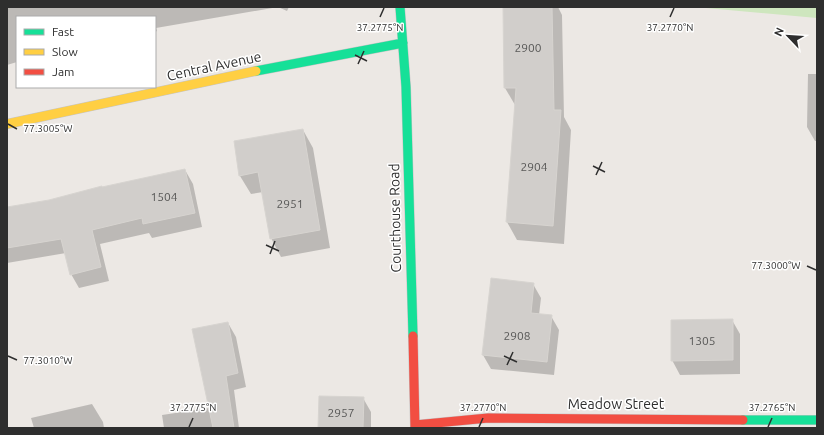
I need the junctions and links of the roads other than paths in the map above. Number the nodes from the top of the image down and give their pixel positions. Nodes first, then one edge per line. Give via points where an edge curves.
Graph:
1 (400, 7) edge
2 (403, 43) junction
3 (7, 124) edge
4 (817, 420) edge
5 (415, 427) edge

1 - 2 street, Courthouse Road
2 - 3 street, Central Avenue
2 - 5 street, Courthouse Road
4 - 5 street, Meadow Street via 488,418

